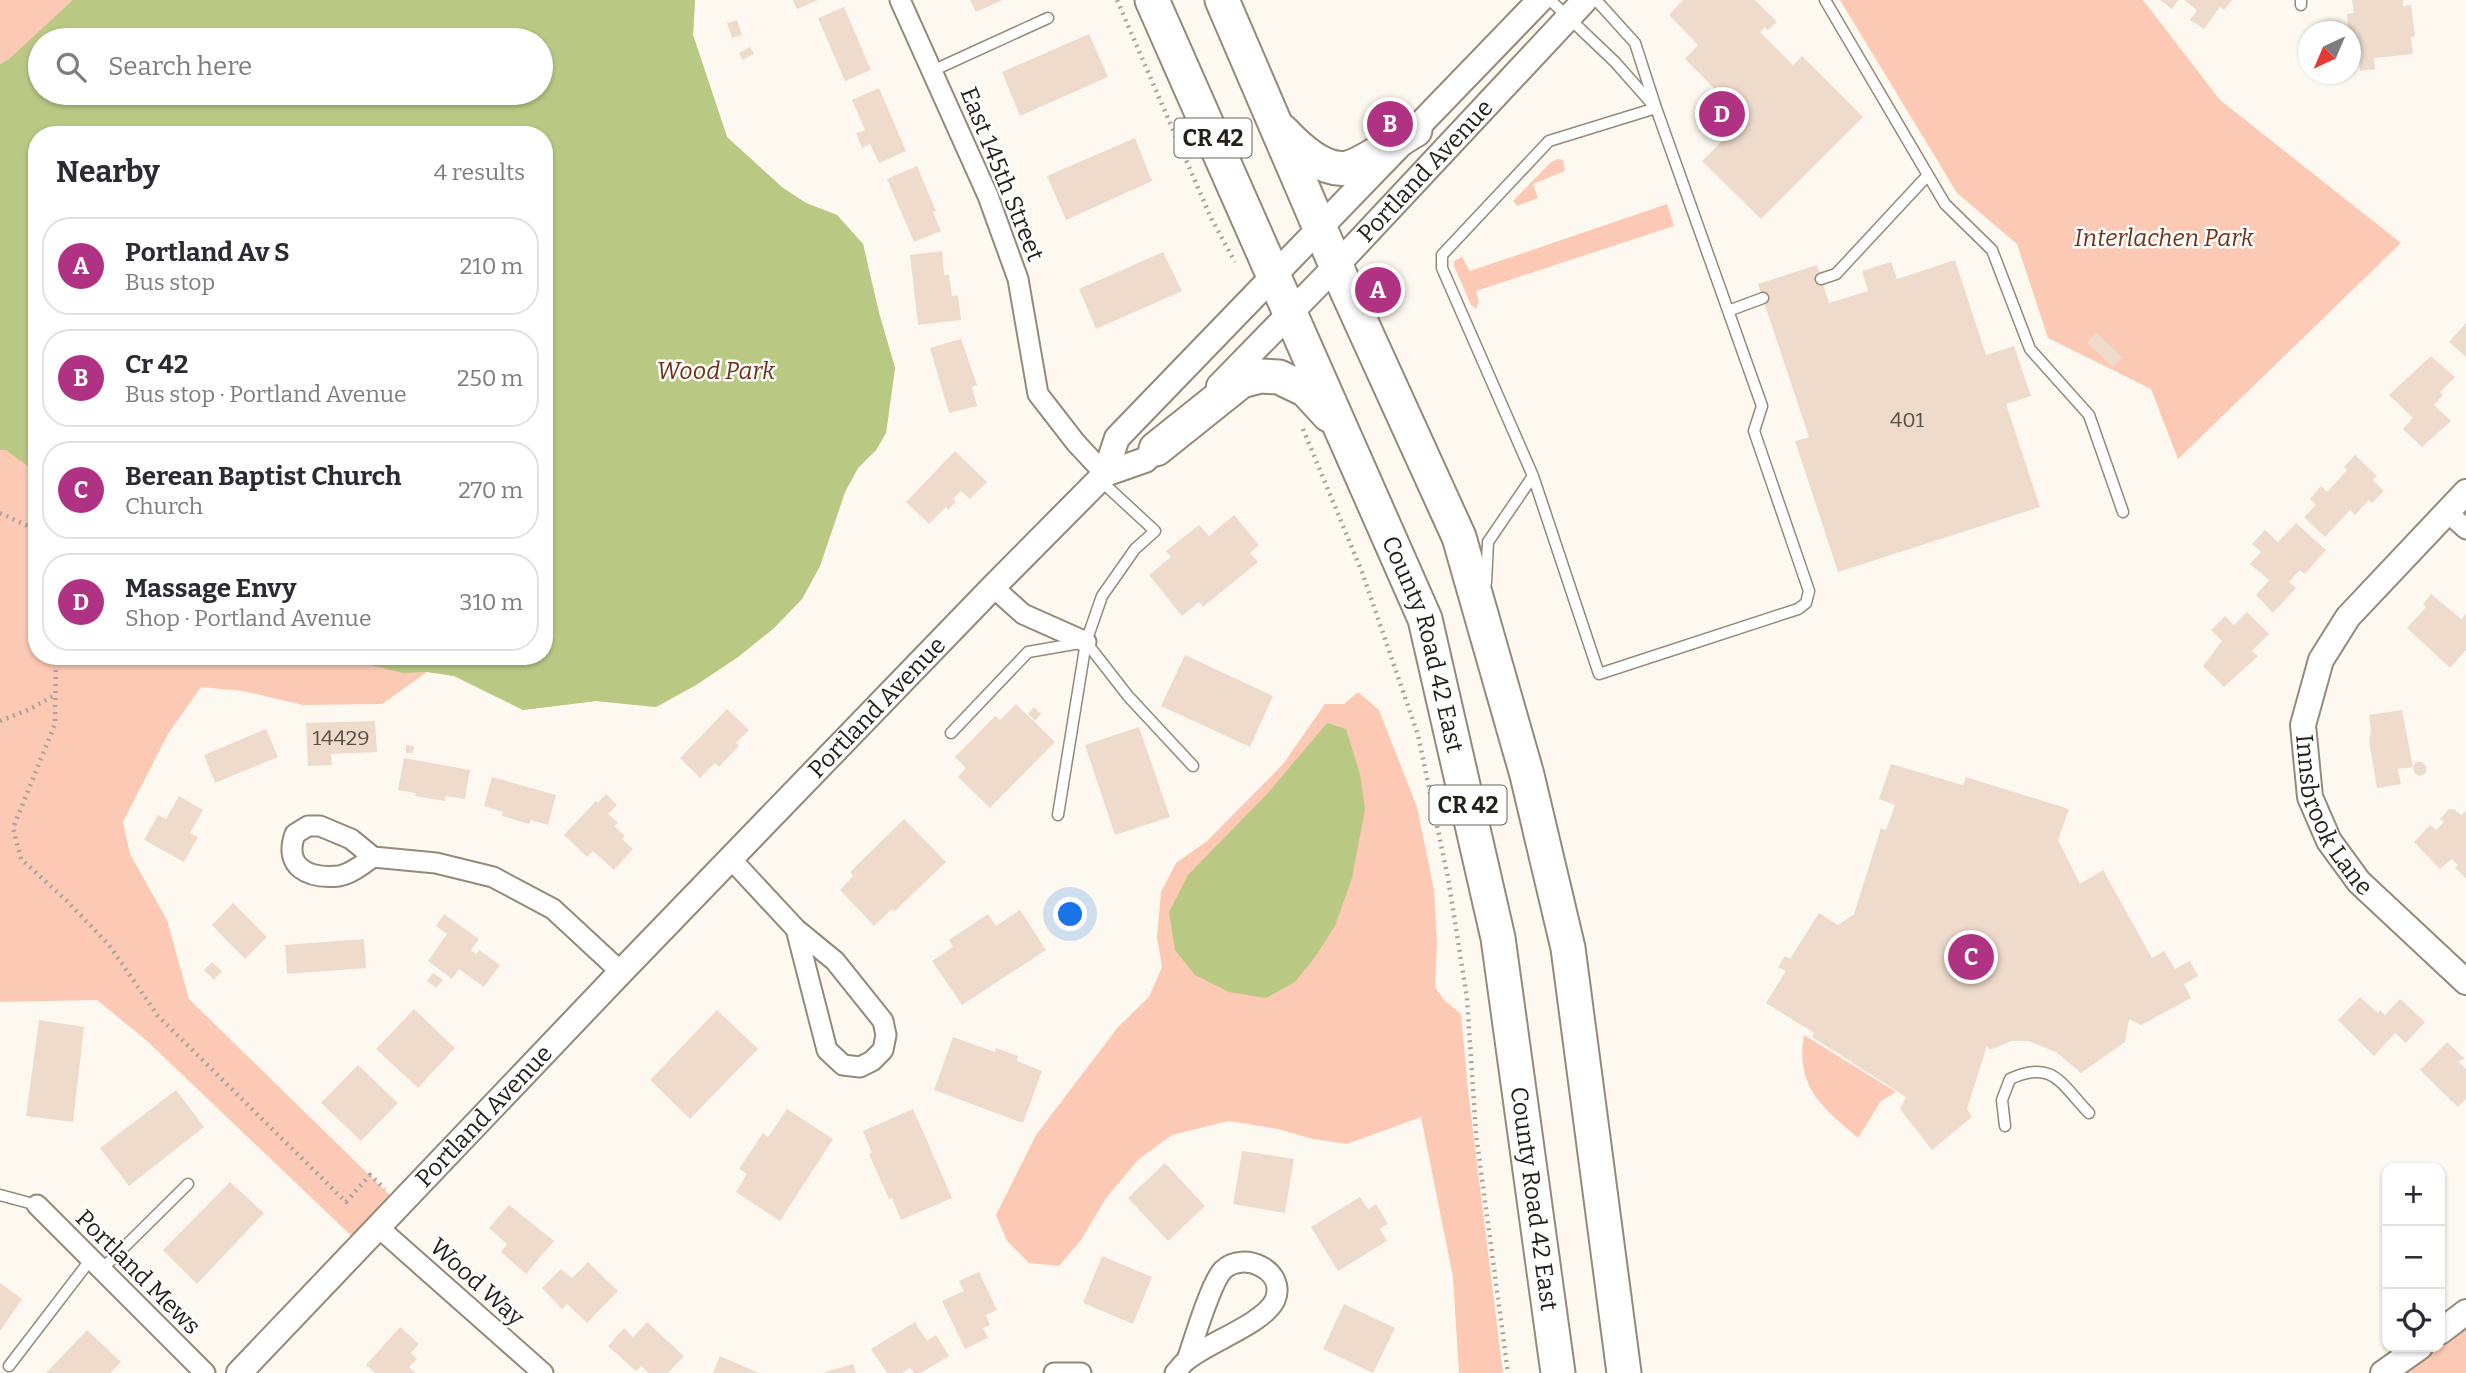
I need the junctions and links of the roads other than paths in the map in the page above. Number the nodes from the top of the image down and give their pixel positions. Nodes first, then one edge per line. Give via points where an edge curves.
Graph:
1 (900, 0) edge
2 (1152, 0) edge
3 (1222, 0) edge
4 (1540, 0) edge
5 (1550, 0) edge
6 (1596, 0) edge
7 (1825, 0) edge
8 (1576, 9) edge
9 (1048, 18) dead end
10 (932, 71) junction
11 (1656, 108) junction
12 (1273, 121) junction
13 (1415, 130) junction
14 (1928, 175) junction
15 (1320, 229) junction
16 (1336, 266) junction
17 (1275, 275) junction
18 (1821, 279) dead end
19 (1763, 298) dead end
20 (1728, 311) junction
21 (1291, 312) junction
22 (1346, 439) junction
23 (1156, 449) junction
24 (1533, 476) junction
25 (1102, 477) junction
26 (2466, 492) edge
27 (2123, 512) dead end
28 (2447, 512) junction
29 (2466, 529) edge
30 (993, 587) junction
31 (1484, 622) junction
32 (1086, 642) junction
33 (951, 733) dead end
34 (1193, 766) dead end
35 (1058, 815) dead end
36 (373, 857) dead end
37 (731, 859) junction
38 (796, 929) junction
39 (621, 972) junction
40 (2466, 982) edge
41 (2089, 1113) dead end
42 (2005, 1126) dead end
43 (188, 1184) dead end
44 (0, 1195) edge
45 (37, 1205) joint
46 (378, 1227) junction
47 (96, 1264) junction
48 (2466, 1312) edge
49 (2445, 1328) edge
50 (2413, 1352) edge
51 (9, 1366) dead end
52 (1181, 1366) edge
53 (205, 1373) edge
54 (239, 1373) edge
55 (543, 1373) edge
56 (1054, 1373) edge
57 (1082, 1373) edge
58 (1558, 1373) edge
59 (1624, 1373) edge
60 (2383, 1373) edge

1 - 10 street, East 145th Street
2 - 17 highway, County Road 42 East / CR 42
3 - 12 highway, CR 42
4 - 13 street, Portland Avenue
5 - 8 lane
6 - 11 lane via 1635,43
7 - 14 lane
8 - 11 lane
8 - 16 street, Portland Avenue
9 - 10 lane
10 - 25 street, East 145th Street via 988,196 1018,279 1038,394
11 - 20 lane
11 - 24 lane via 1549,141 1442,255 1442,268
12 - 13 highway via 1305,153 1348,168
12 - 15 highway, CR 42
13 - 15 street, Portland Avenue
14 - 18 lane via 1836,274
14 - 27 lane via 1945,204 1992,250 2030,349 2089,415
15 - 16 highway, CR 42
15 - 17 street, Portland Avenue
16 - 21 street, Portland Avenue
16 - 31 highway, CR 42 via 1459,537
17 - 21 highway, County Road 42 East / CR 42
17 - 25 street, Portland Avenue via 1117,438
19 - 20 lane
20 - 24 lane via 1762,406 1754,431 1805,576 1806,603 1599,674
21 - 22 highway, County Road 42 East / CR 42
21 - 23 street, Portland Avenue
22 - 23 highway via 1306,390 1279,377 1260,376 1241,381
22 - 58 highway, County Road 42 East / CR 42 via 1425,619 1495,925
23 - 25 street, Portland Avenue via 1145,460
24 - 31 lane via 1488,542
25 - 30 street, Portland Avenue
25 - 32 lane via 1155,531 1135,549 1102,596
26 - 28 street, Innsbrook Lane
28 - 29 street
28 - 40 street, Innsbrook Lane via 2348,617 2321,660 2303,726 2310,797 2329,841 2359,882
30 - 32 street via 1023,614
30 - 37 street, Portland Avenue
31 - 59 highway, CR 42 via 1568,948
32 - 33 lane via 1028,652
32 - 34 lane
32 - 35 lane
36 - 39 street via 436,863 493,877 552,909
37 - 38 street
37 - 39 street, Portland Avenue
38 - 38 street via 827,1050 843,1065 860,1067 883,1050 883,1021 835,961
39 - 46 street, Portland Avenue
41 - 42 lane via 2055,1078 2044,1071 2028,1071 2010,1079 2002,1100
43 - 47 lane
44 - 45 lane
45 - 47 street, Portland Mews
46 - 54 street, Portland Avenue
46 - 55 street, Wood Way
47 - 51 lane
47 - 53 street, Portland Mews
48 - 49 street
50 - 60 street
52 - 52 street via 1263,1312 1275,1300 1272,1275 1248,1261 1234,1262 1221,1271
56 - 57 street

